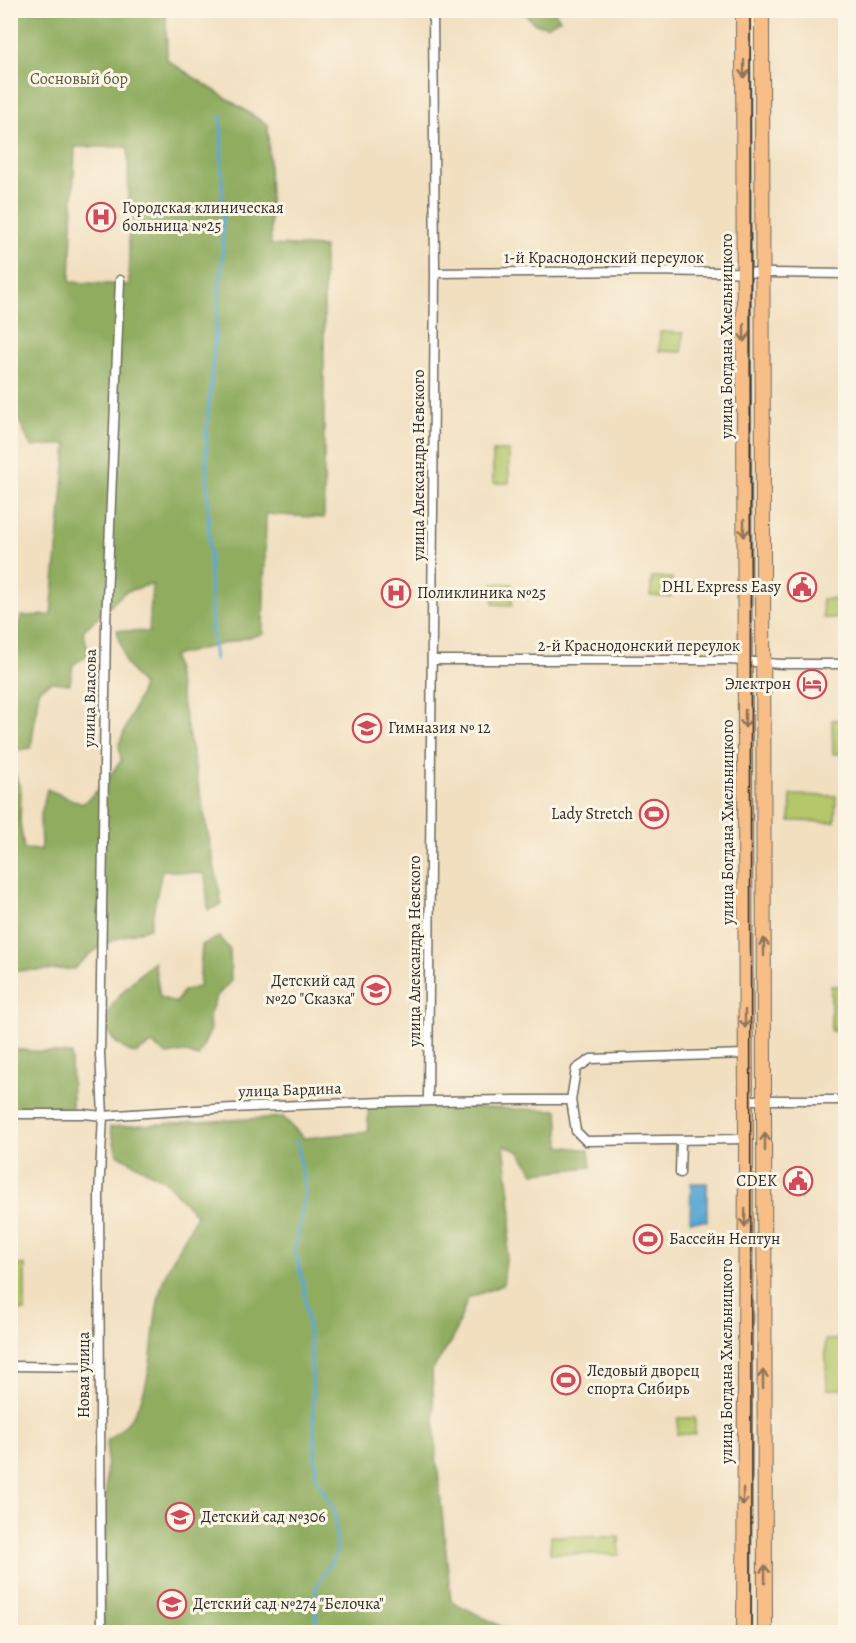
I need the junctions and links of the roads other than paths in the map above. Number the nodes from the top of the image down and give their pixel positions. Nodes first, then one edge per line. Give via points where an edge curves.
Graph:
1 (433, 10) edge
2 (743, 10) edge
3 (762, 10) edge
4 (435, 273) junction
5 (744, 274) junction
6 (761, 274) junction
7 (846, 274) edge
8 (120, 280) dead end
9 (432, 660) junction
10 (744, 661) junction
11 (764, 663) junction
12 (846, 664) edge
13 (745, 1054) junction
14 (428, 1099) junction
15 (571, 1100) junction
16 (746, 1100) junction
17 (846, 1100) edge
18 (765, 1101) junction
19 (10, 1114) edge
20 (103, 1116) junction
21 (746, 1139) junction
22 (681, 1141) junction
23 (680, 1173) dead end
24 (10, 1366) edge
25 (99, 1367) junction
26 (101, 1632) edge
27 (744, 1632) edge
28 (765, 1632) edge

1 - 4 street, улица Александра Невского
2 -> 5 highway, улица Богдана Хмельницкого
3 - 6 highway, улица Богдана Хмельницкого
4 - 5 street, 1-й Краснодонский переулок
4 - 9 street, улица Александра Невского
5 - 6 street, 1-й Краснодонский переулок
5 -> 10 highway, улица Богдана Хмельницкого
6 - 7 street, 1-й Краснодонский переулок
6 - 11 highway, улица Богдана Хмельницкого
8 - 20 street, улица Власова via 106,623 100,1054
9 - 10 street, 2-й Краснодонский переулок
9 - 14 street, улица Александра Невского
10 - 11 street, 2-й Краснодонский переулок
10 -> 13 highway, улица Богдана Хмельницкого
11 - 12 street, 2-й Краснодонский переулок
18 -> 11 highway, улица Богдана Хмельницкого
13 - 15 street via 591,1059 576,1069
13 - 16 highway, улица Богдана Хмельницкого
14 - 15 street, улица Бардина
14 - 20 street, улица Бардина
15 - 22 street via 576,1131 586,1141
16 - 18 street
16 - 21 highway, улица Богдана Хмельницкого
17 - 18 street
28 -> 18 highway, улица Богдана Хмельницкого
19 - 20 street, улица Бардина
20 - 25 street, Новая улица
21 - 22 street
21 -> 27 highway, улица Богдана Хмельницкого
22 - 23 street
24 - 25 street
25 - 26 street, Новая улица

